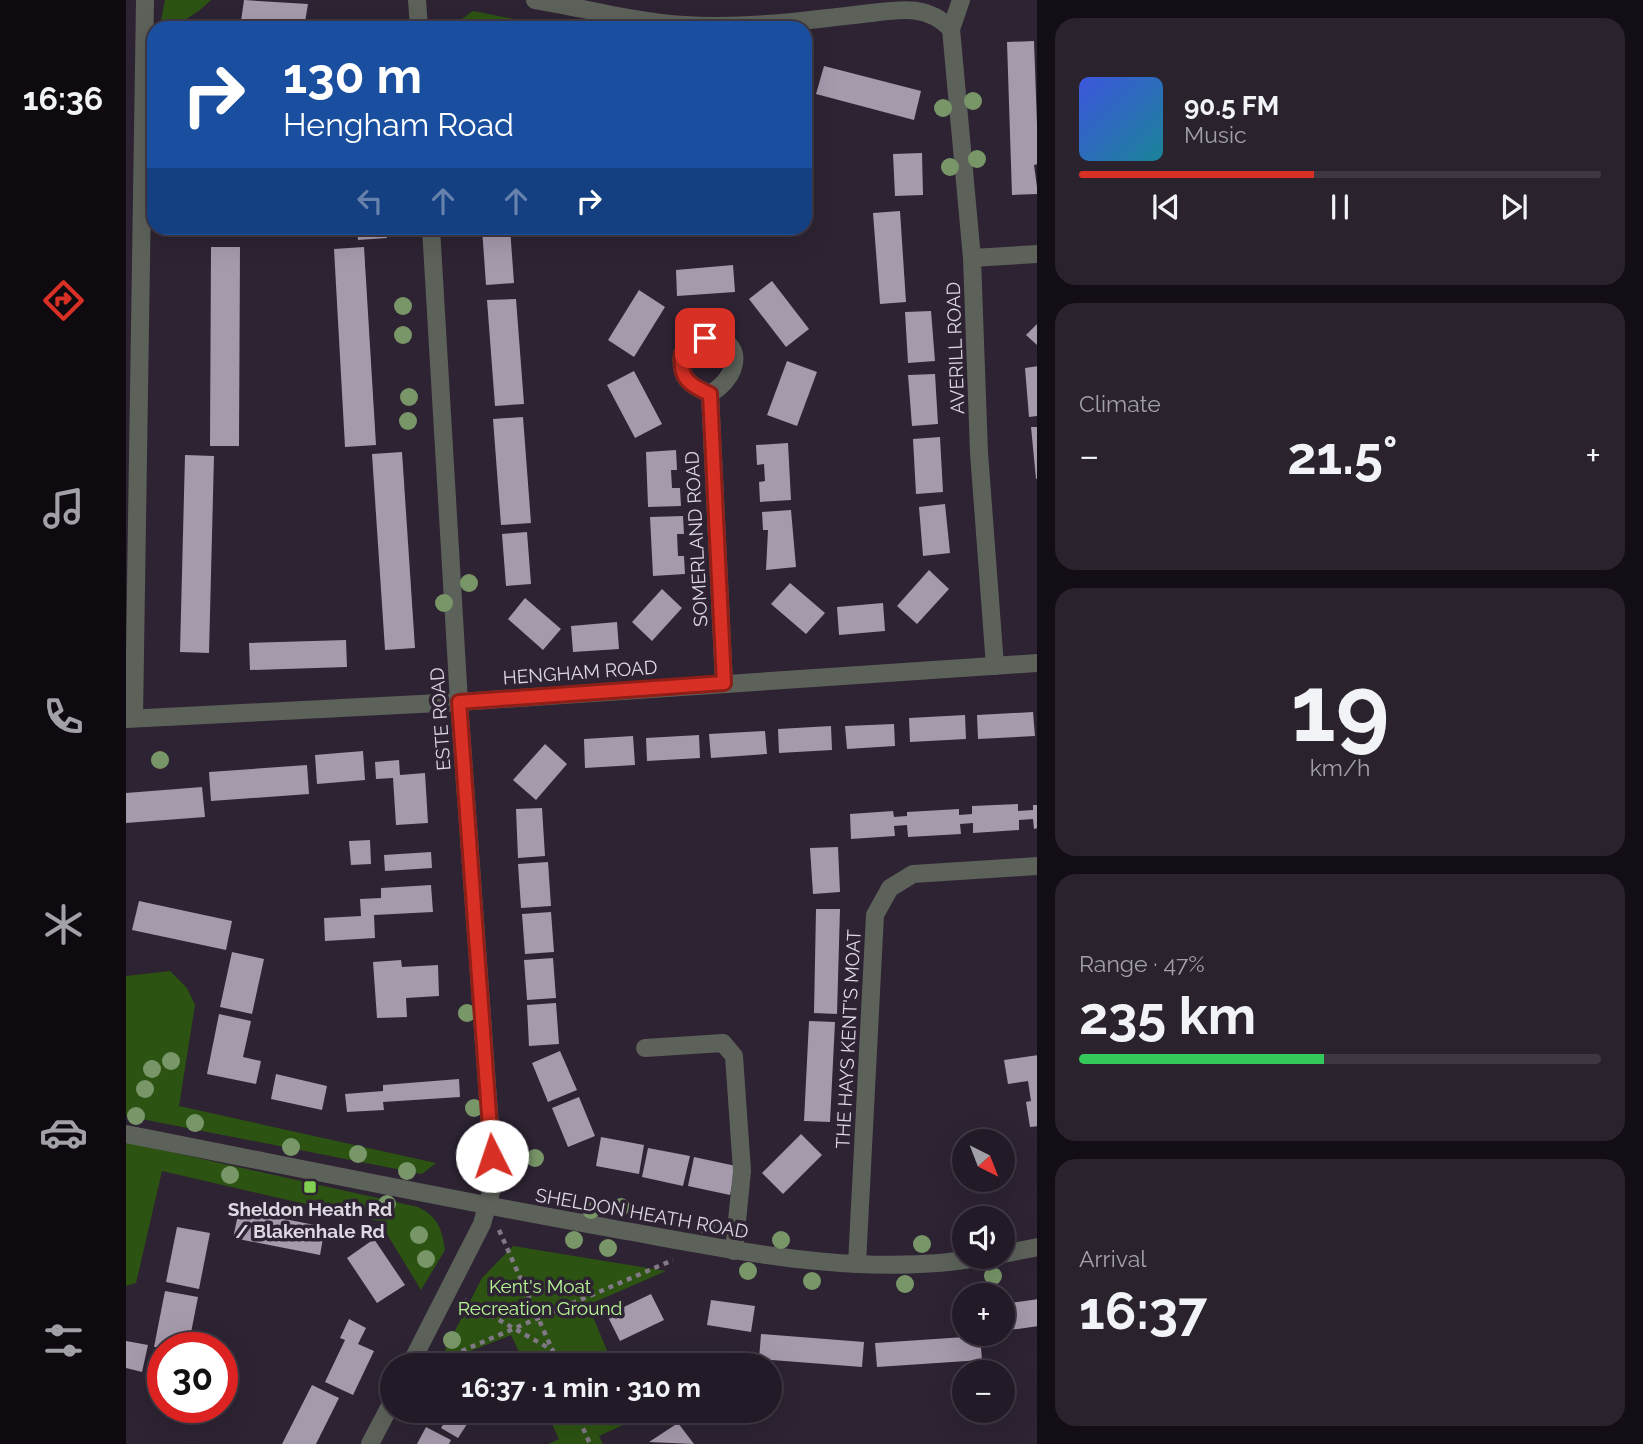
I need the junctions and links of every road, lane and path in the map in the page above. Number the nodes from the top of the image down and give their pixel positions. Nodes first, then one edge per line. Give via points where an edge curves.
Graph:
1 (145, 0) edge
2 (417, 0) edge
3 (536, 0) edge
4 (961, 0) edge
5 (900, 5) edge
6 (418, 21) edge
7 (659, 21) edge
8 (797, 21) edge
9 (951, 29) junction
10 (431, 235) edge
11 (1037, 254) edge
12 (972, 258) junction
13 (710, 394) dead end
14 (1037, 663) edge
15 (995, 666) junction
16 (724, 683) junction
17 (459, 702) junction
18 (130, 718) edge
19 (1037, 866) edge
20 (645, 1048) dead end
21 (126, 1134) edge
22 (489, 1206) junction
23 (705, 1244) junction
24 (1037, 1247) edge
25 (734, 1251) junction
26 (1015, 1252) edge
27 (952, 1258) edge
28 (858, 1264) junction
29 (446, 1292) junction
30 (540, 1319) junction
31 (513, 1329) junction
32 (554, 1351) joint
33 (416, 1353) edge
34 (458, 1353) edge
35 (381, 1423) edge
36 (581, 1423) edge
37 (370, 1444) edge
38 (590, 1444) edge

1 - 18 street
2 - 6 street
3 - 7 street
4 - 9 street, AVERILL ROAD
5 - 8 street
5 - 9 street via 924,10
9 - 12 street, AVERILL ROAD
10 - 17 street, ESTE ROAD
11 - 12 street
12 - 15 street, AVERILL ROAD via 979,453
13 - 16 street, SOMERLAND ROAD
14 - 15 street, HENGHAM ROAD
15 - 16 street, HENGHAM ROAD
16 - 17 street, HENGHAM ROAD
17 - 18 street, HENGHAM ROAD
17 - 22 street, ESTE ROAD via 494,1181
19 - 28 street, THE HAYS KENT'S MOAT via 913,874 890,888 881,900 875,915
20 - 25 street via 723,1043 734,1056 742,1171
21 - 22 street, SHELDON HEATH ROAD
22 - 23 street, SHELDON HEATH ROAD
22 - 29 street, ESTE ROAD
22 - 30 path
23 - 25 street, SHELDON HEATH ROAD
23 - 30 path
24 - 26 street
25 - 28 street, SHELDON HEATH ROAD
27 - 28 street, SHELDON HEATH ROAD
29 - 31 path
29 - 33 street, ESTE ROAD
30 - 31 path
30 - 32 path
31 - 32 path
31 - 34 path
35 - 37 street
36 - 38 path

